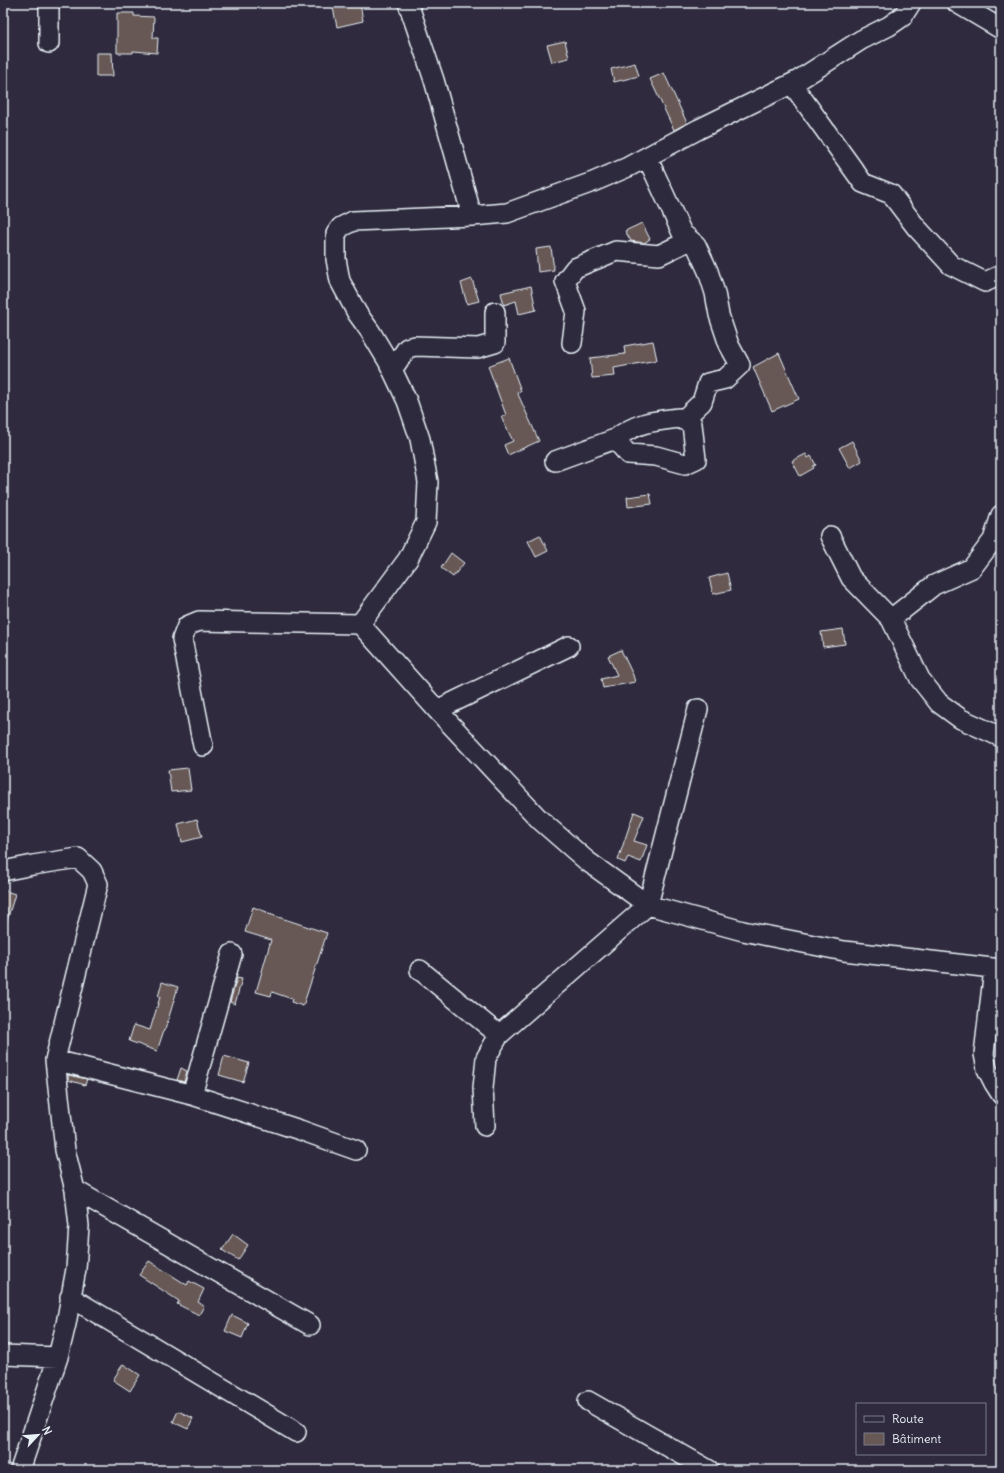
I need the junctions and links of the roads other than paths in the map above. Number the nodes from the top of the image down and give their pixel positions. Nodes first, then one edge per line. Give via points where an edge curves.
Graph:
1 (49, 3) edge
2 (408, 3) edge
3 (911, 3) edge
4 (957, 3) edge
5 (1001, 30) edge
6 (49, 43) dead end
7 (792, 84) junction
8 (647, 157) junction
9 (472, 216) junction
10 (690, 240) junction
11 (1001, 275) edge
12 (496, 312) dead end
13 (572, 343) dead end
14 (392, 370) junction
15 (683, 420) junction
16 (615, 439) junction
17 (555, 461) dead end
18 (1001, 515) edge
19 (830, 536) dead end
20 (891, 619) junction
21 (360, 624) junction
22 (569, 646) dead end
23 (698, 709) dead end
24 (437, 710) junction
25 (1001, 737) edge
26 (203, 746) dead end
27 (3, 871) edge
28 (648, 905) junction
29 (232, 954) dead end
30 (997, 969) edge
31 (420, 970) dead end
32 (499, 1035) junction
33 (55, 1060) junction
34 (1001, 1094) edge
35 (192, 1095) junction
36 (485, 1126) dead end
37 (356, 1150) dead end
38 (75, 1190) junction
39 (70, 1297) junction
40 (310, 1325) dead end
41 (3, 1355) edge
42 (58, 1357) junction
43 (588, 1401) dead end
44 (296, 1432) dead end
45 (20, 1470) edge
46 (709, 1470) edge

1 - 6 street
2 - 9 street via 434,80
3 - 7 street via 902,17 889,26 860,40
4 - 5 street
7 - 8 street
7 - 11 street via 863,184 891,194 916,227 951,265 985,282
8 - 9 street via 593,182 507,213
8 - 10 street via 682,232
9 - 14 street via 353,221 341,227 336,234 336,259 340,281
10 - 13 street via 659,255 616,251 575,268 566,281 576,311
10 - 15 street via 696,245 708,271 719,315 740,365 725,379 708,383 702,402
12 - 14 street via 495,343 478,348 407,348
14 - 21 street via 407,401 420,439 428,482 426,522 408,559
15 - 16 street via 679,418 646,422 625,431
15 - 16 street via 692,424 696,459 685,464 656,456 628,454
16 - 17 street
18 - 20 street via 993,540 972,568 934,585
19 - 20 street via 851,578
20 - 25 street via 920,679 939,703 961,719
21 - 24 street
21 - 26 street via 199,621 187,626 182,639
22 - 24 street
23 - 28 street
24 - 28 street via 540,820 587,861
27 - 33 street via 78,858 92,871 98,884
28 - 30 street via 743,931 844,951
28 - 32 street
29 - 35 street
30 - 34 street via 984,1054 987,1069
31 - 32 street
32 - 36 street via 486,1058 483,1088
33 - 35 street
33 - 38 street via 65,1150
35 - 37 street
38 - 39 street via 79,1226 76,1269
38 - 40 street
39 - 42 street
39 - 44 street
41 - 42 street
42 - 45 street
43 - 46 street

